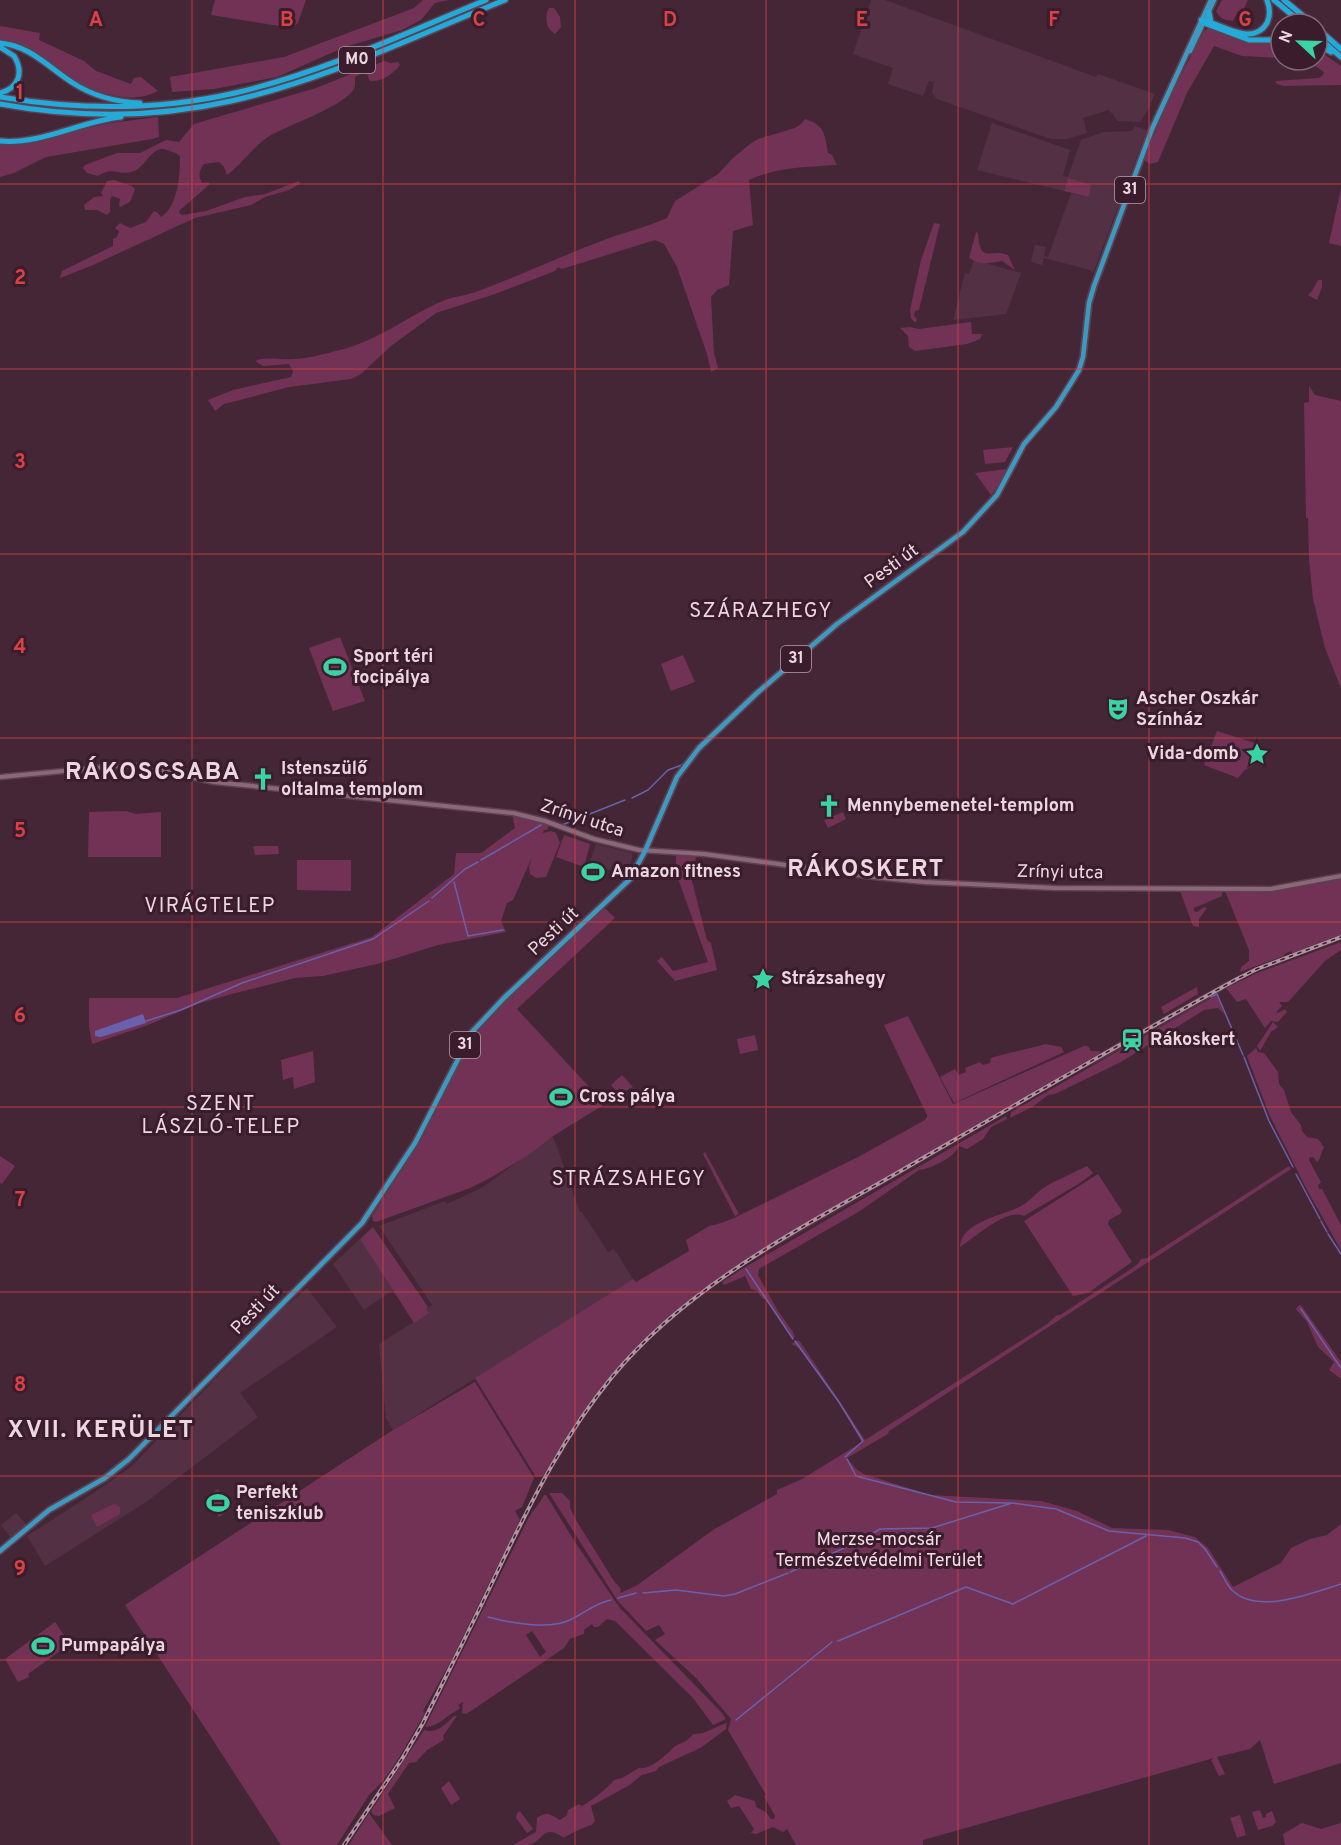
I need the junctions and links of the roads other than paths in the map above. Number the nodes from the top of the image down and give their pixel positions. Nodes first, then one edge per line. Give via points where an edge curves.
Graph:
1 (486, 0) edge
2 (505, 0) edge
3 (1212, 0) edge
4 (1267, 0) edge
5 (1274, 0) edge
6 (1284, 0) edge
7 (1209, 12) joint
8 (1288, 12) edge
9 (1298, 12) edge
10 (1205, 22) junction
11 (1200, 29) joint
12 (1329, 38) edge
13 (1269, 40) edge
14 (0, 45) edge
15 (1329, 47) edge
16 (1341, 49) edge
17 (1341, 58) edge
18 (1179, 69) junction
19 (0, 93) edge
20 (0, 97) edge
21 (0, 104) edge
22 (153, 105) junction
23 (133, 114) junction
24 (0, 141) edge
25 (0, 777) edge
26 (645, 851) junction
27 (1341, 876) edge
28 (0, 1551) edge

1 - 22 highway, M0 via 296,76 236,93
2 - 23 highway, M0 via 291,85 233,101
3 - 7 main road, 31
3 - 10 main road, 31
4 - 10 highway via 1269,18 1253,34
5 - 8 highway
6 - 9 highway
7 - 10 highway
10 - 11 highway
10 - 13 highway via 1249,40
10 - 18 main road, 31
11 - 18 main road, 31
12 - 16 highway
14 - 19 highway via 14,56 20,71 15,84
14 - 22 highway via 30,52 92,93
15 - 17 highway
18 - 26 main road, Pesti út / 31 via 1148,139 1094,286 1077,374 1056,407 1024,444 997,495 963,532 837,624 719,728 680,771
20 - 22 highway, M0 via 74,106
21 - 23 highway, M0 via 62,112
23 - 24 highway via 23,141
25 - 26 main road, Zrínyi utca via 139,766 213,782 513,813
26 - 27 main road, Zrínyi utca via 704,854 878,878 1055,888 1271,889
26 - 28 main road, Pesti út / 31 via 626,883 478,1023 415,1143 362,1223 129,1459 105,1478 49,1510

